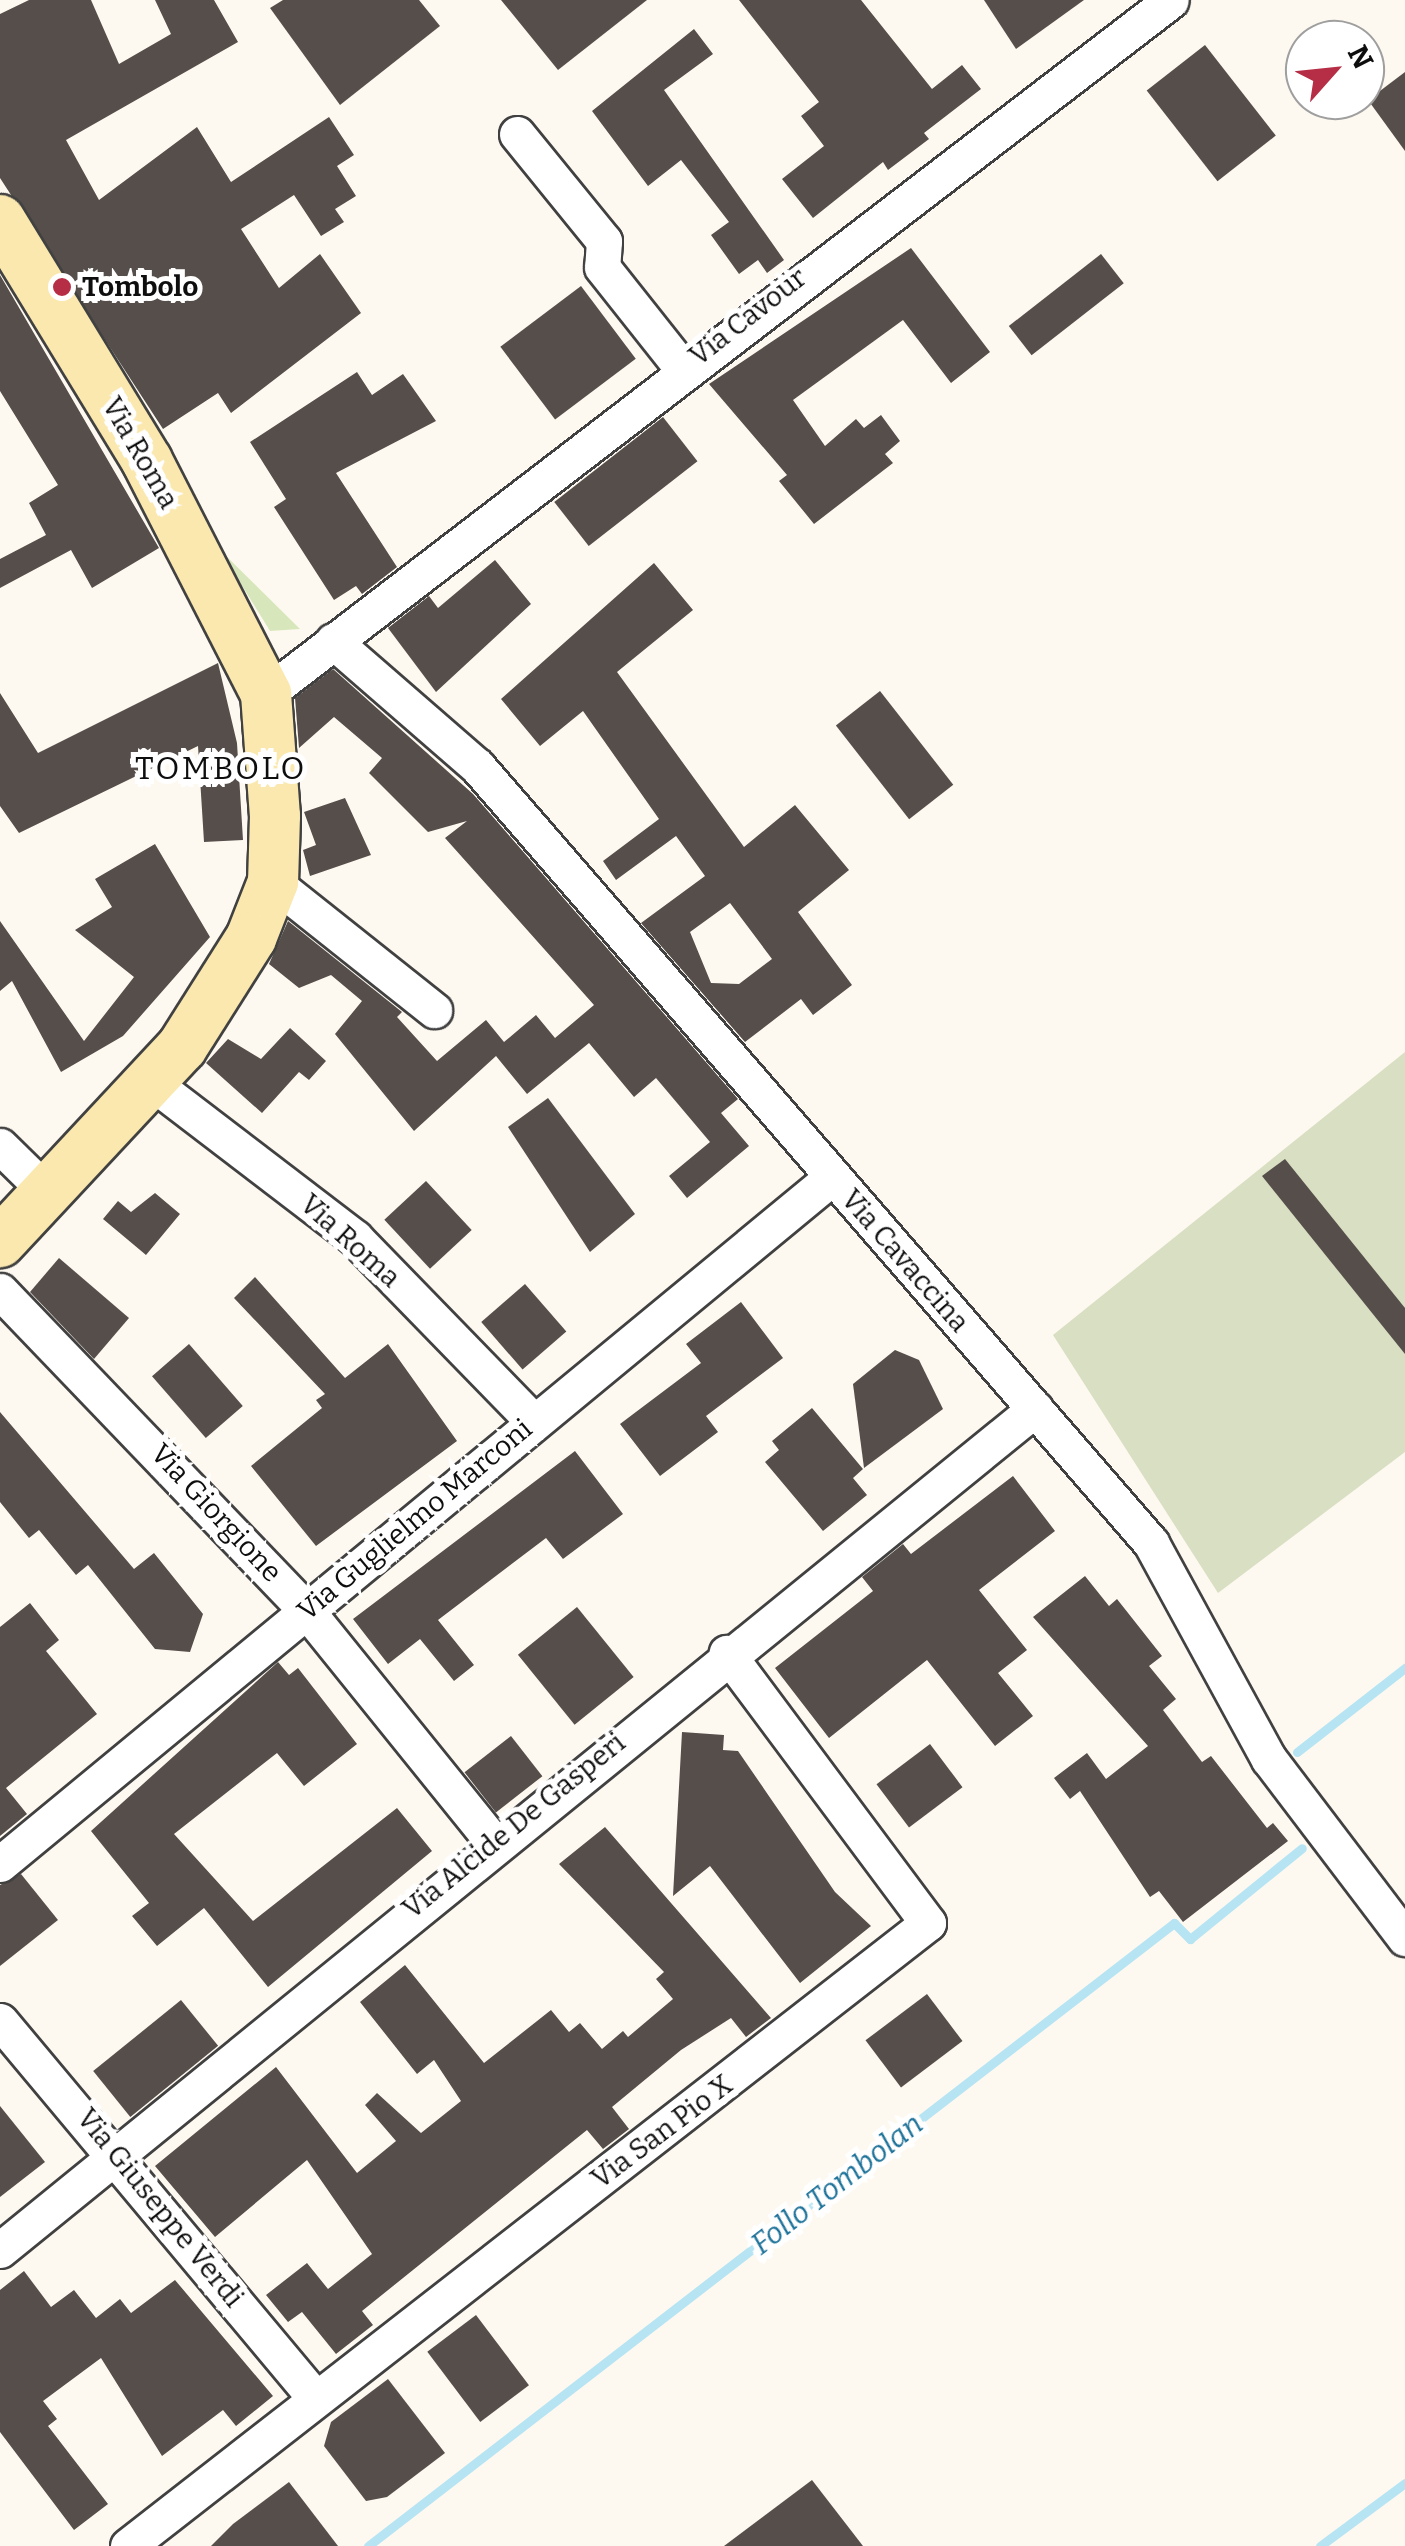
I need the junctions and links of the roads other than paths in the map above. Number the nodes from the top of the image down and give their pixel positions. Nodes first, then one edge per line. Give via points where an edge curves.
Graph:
1 (1170, 0) edge
2 (517, 134) dead end
3 (0, 220) edge
4 (682, 368) junction
5 (333, 641) junction
6 (266, 694) junction
7 (273, 882) junction
8 (434, 1010) dead end
9 (150, 1081) junction
10 (0, 1146) edge
11 (831, 1178) junction
12 (47, 1192) junction
13 (0, 1242) edge
14 (0, 1291) edge
15 (1034, 1409) junction
16 (533, 1422) junction
17 (306, 1610) junction
18 (727, 1653) junction
19 (493, 1842) junction
20 (0, 1864) edge
21 (1405, 1938) edge
22 (0, 2020) edge
23 (119, 2154) junction
24 (0, 2250) edge
25 (315, 2398) junction
26 (128, 2546) edge

1 - 4 street, Via Cavour
2 - 4 street via 604,241 602,267
3 - 6 main road, Via Roma via 147,461
4 - 5 street, Via Cavour
5 - 6 street
5 - 11 street, Via Cavaccina via 477,766
6 - 7 main road, Via Roma
7 - 8 street
7 - 9 main road, Via Roma via 251,938
9 - 12 main road, Via Roma
9 - 16 street, Via Roma via 355,1238
10 - 12 street
11 - 15 street, Via Cavaccina
11 - 16 street, Via Guglielmo Marconi
12 - 13 main road, Via Roma
14 - 17 street, Via Giorgione
15 - 18 street, Via Alcide De Gasperi
15 - 21 street, Via Cavaccina via 1151,1543 1269,1759
16 - 17 street, Via Guglielmo Marconi
17 - 19 street, Via Giorgione
17 - 20 street, Via Guglielmo Marconi
18 - 19 street, Via Alcide De Gasperi
18 - 25 street, Via San Pio X via 928,1924
19 - 23 street, Via Alcide De Gasperi
22 - 23 street, Via Giuseppe Verdi
23 - 24 street, Via Alcide De Gasperi
23 - 25 street, Via Giuseppe Verdi
25 - 26 street, Via San Pio X

